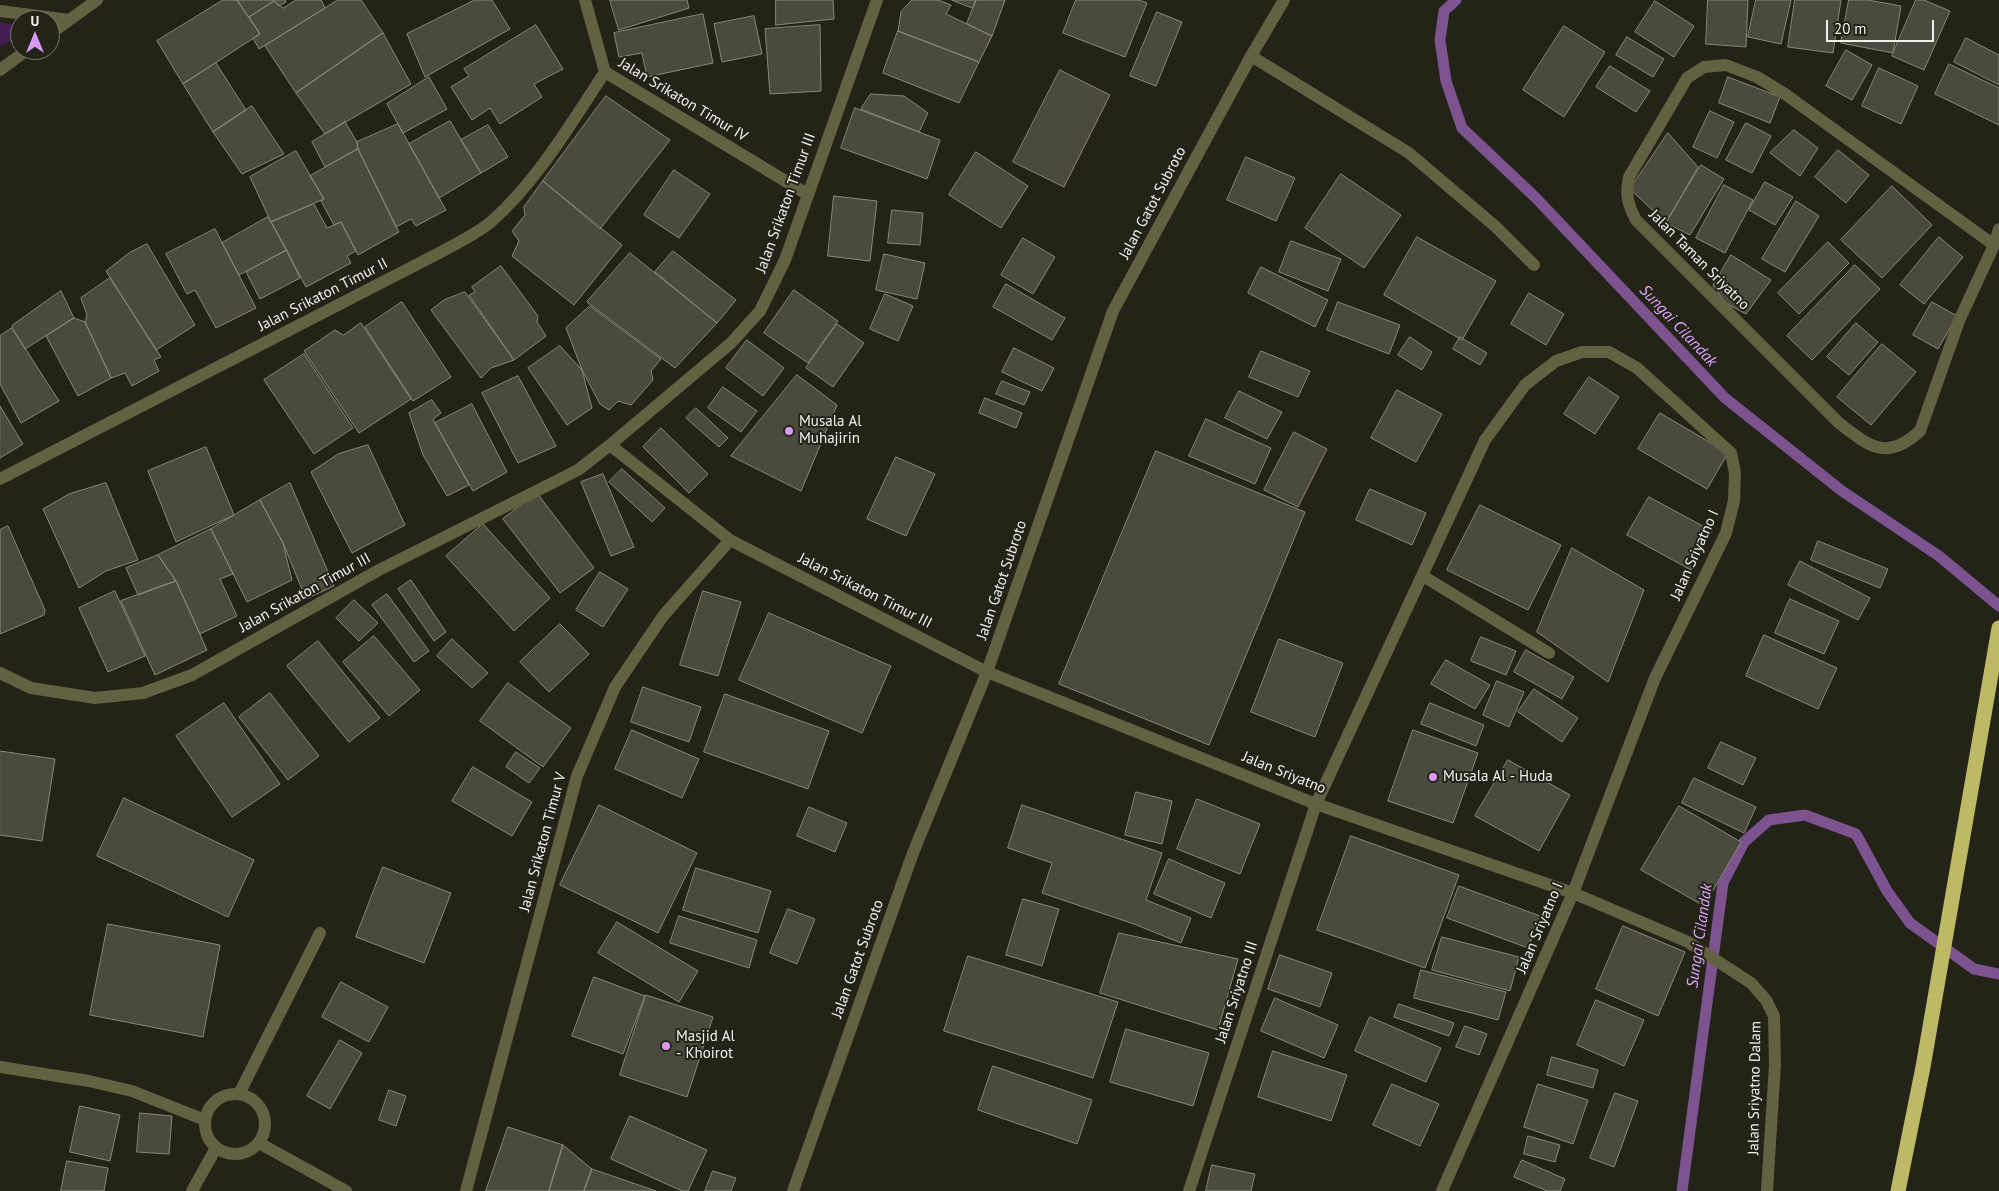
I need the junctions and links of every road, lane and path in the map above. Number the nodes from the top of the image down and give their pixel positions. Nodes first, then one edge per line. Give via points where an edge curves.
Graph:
1 (98, 0) edge
2 (585, 0) edge
3 (877, 0) edge
4 (1284, 0) edge
5 (0, 11) edge
6 (69, 20) junction
7 (60, 27) edge
8 (1250, 56) junction
9 (14, 60) edge
10 (0, 70) edge
11 (605, 72) junction
12 (807, 194) junction
13 (1999, 229) edge
14 (1994, 245) junction
15 (1534, 265) dead end
16 (610, 446) junction
17 (0, 479) edge
18 (730, 540) junction
19 (1423, 576) junction
20 (1999, 628) edge
21 (1549, 653) dead end
22 (987, 672) junction
23 (0, 673) edge
24 (1316, 804) junction
25 (1573, 892) junction
26 (320, 933) dead end
27 (0, 1067) edge
28 (239, 1094) junction
29 (205, 1120) junction
30 (259, 1143) junction
31 (216, 1148) junction
32 (192, 1191) edge
33 (346, 1191) edge
34 (466, 1191) edge
35 (793, 1191) edge
36 (1190, 1191) edge
37 (1442, 1191) edge
38 (1767, 1191) edge
39 (1898, 1191) edge

1 - 6 street
2 - 11 street, Jalan Srikaton Timur IV
3 - 12 street, Jalan Srikaton Timur III
4 - 8 street, Jalan Gatot Subroto
5 - 6 street
6 - 7 street
8 - 15 street via 1408,153 1496,227
8 - 22 street, Jalan Gatot Subroto via 1113,311
9 - 10 street
11 - 12 street, Jalan Srikaton Timur IV
11 - 17 street, Jalan Srikaton Timur II via 524,188 491,222 443,252
12 - 16 street, Jalan Srikaton Timur III via 785,260 760,310 731,343
13 - 14 street, Jalan Taman Sriyatno
14 - 14 street, Jalan Taman Sriyatno via 1786,94 1758,77 1726,65 1704,67 1687,78 1629,178 1626,191 1636,220 1839,423 1870,446 1892,448 1907,442 1920,430 1959,321
16 - 18 street, Jalan Srikaton Timur III
16 - 23 street, Jalan Srikaton Timur III via 578,470 379,570 192,675 143,693 95,698 31,688
18 - 22 street, Jalan Srikaton Timur III
18 - 34 street, Jalan Srikaton Timur V via 663,616 615,687 576,776
19 - 21 street
19 - 24 street, Jalan Sriyatno I
19 - 25 street, Jalan Sriyatno I via 1485,440 1526,385 1556,361 1582,352 1609,352 1637,368 1731,453 1735,473 1734,501 1726,533 1656,678
20 - 39 highway via 1923,1068
22 - 24 street, Jalan Sriyatno
22 - 35 street, Jalan Gatot Subroto via 913,853
24 - 25 street, Jalan Sriyatno
24 - 36 street, Jalan Sriyatno III
25 - 37 street, Jalan Sriyatno I
25 - 38 street, Jalan Sriyatno Dalam via 1688,942 1752,983 1766,1000 1774,1016 1775,1064
26 - 28 street
27 - 29 street via 132,1091
28 - 29 street via 224,1096 211,1106
28 - 30 street via 254,1100 264,1112 265,1128
29 - 31 street via 207,1136
30 - 31 street via 247,1152 231,1154
30 - 33 street
31 - 32 street

